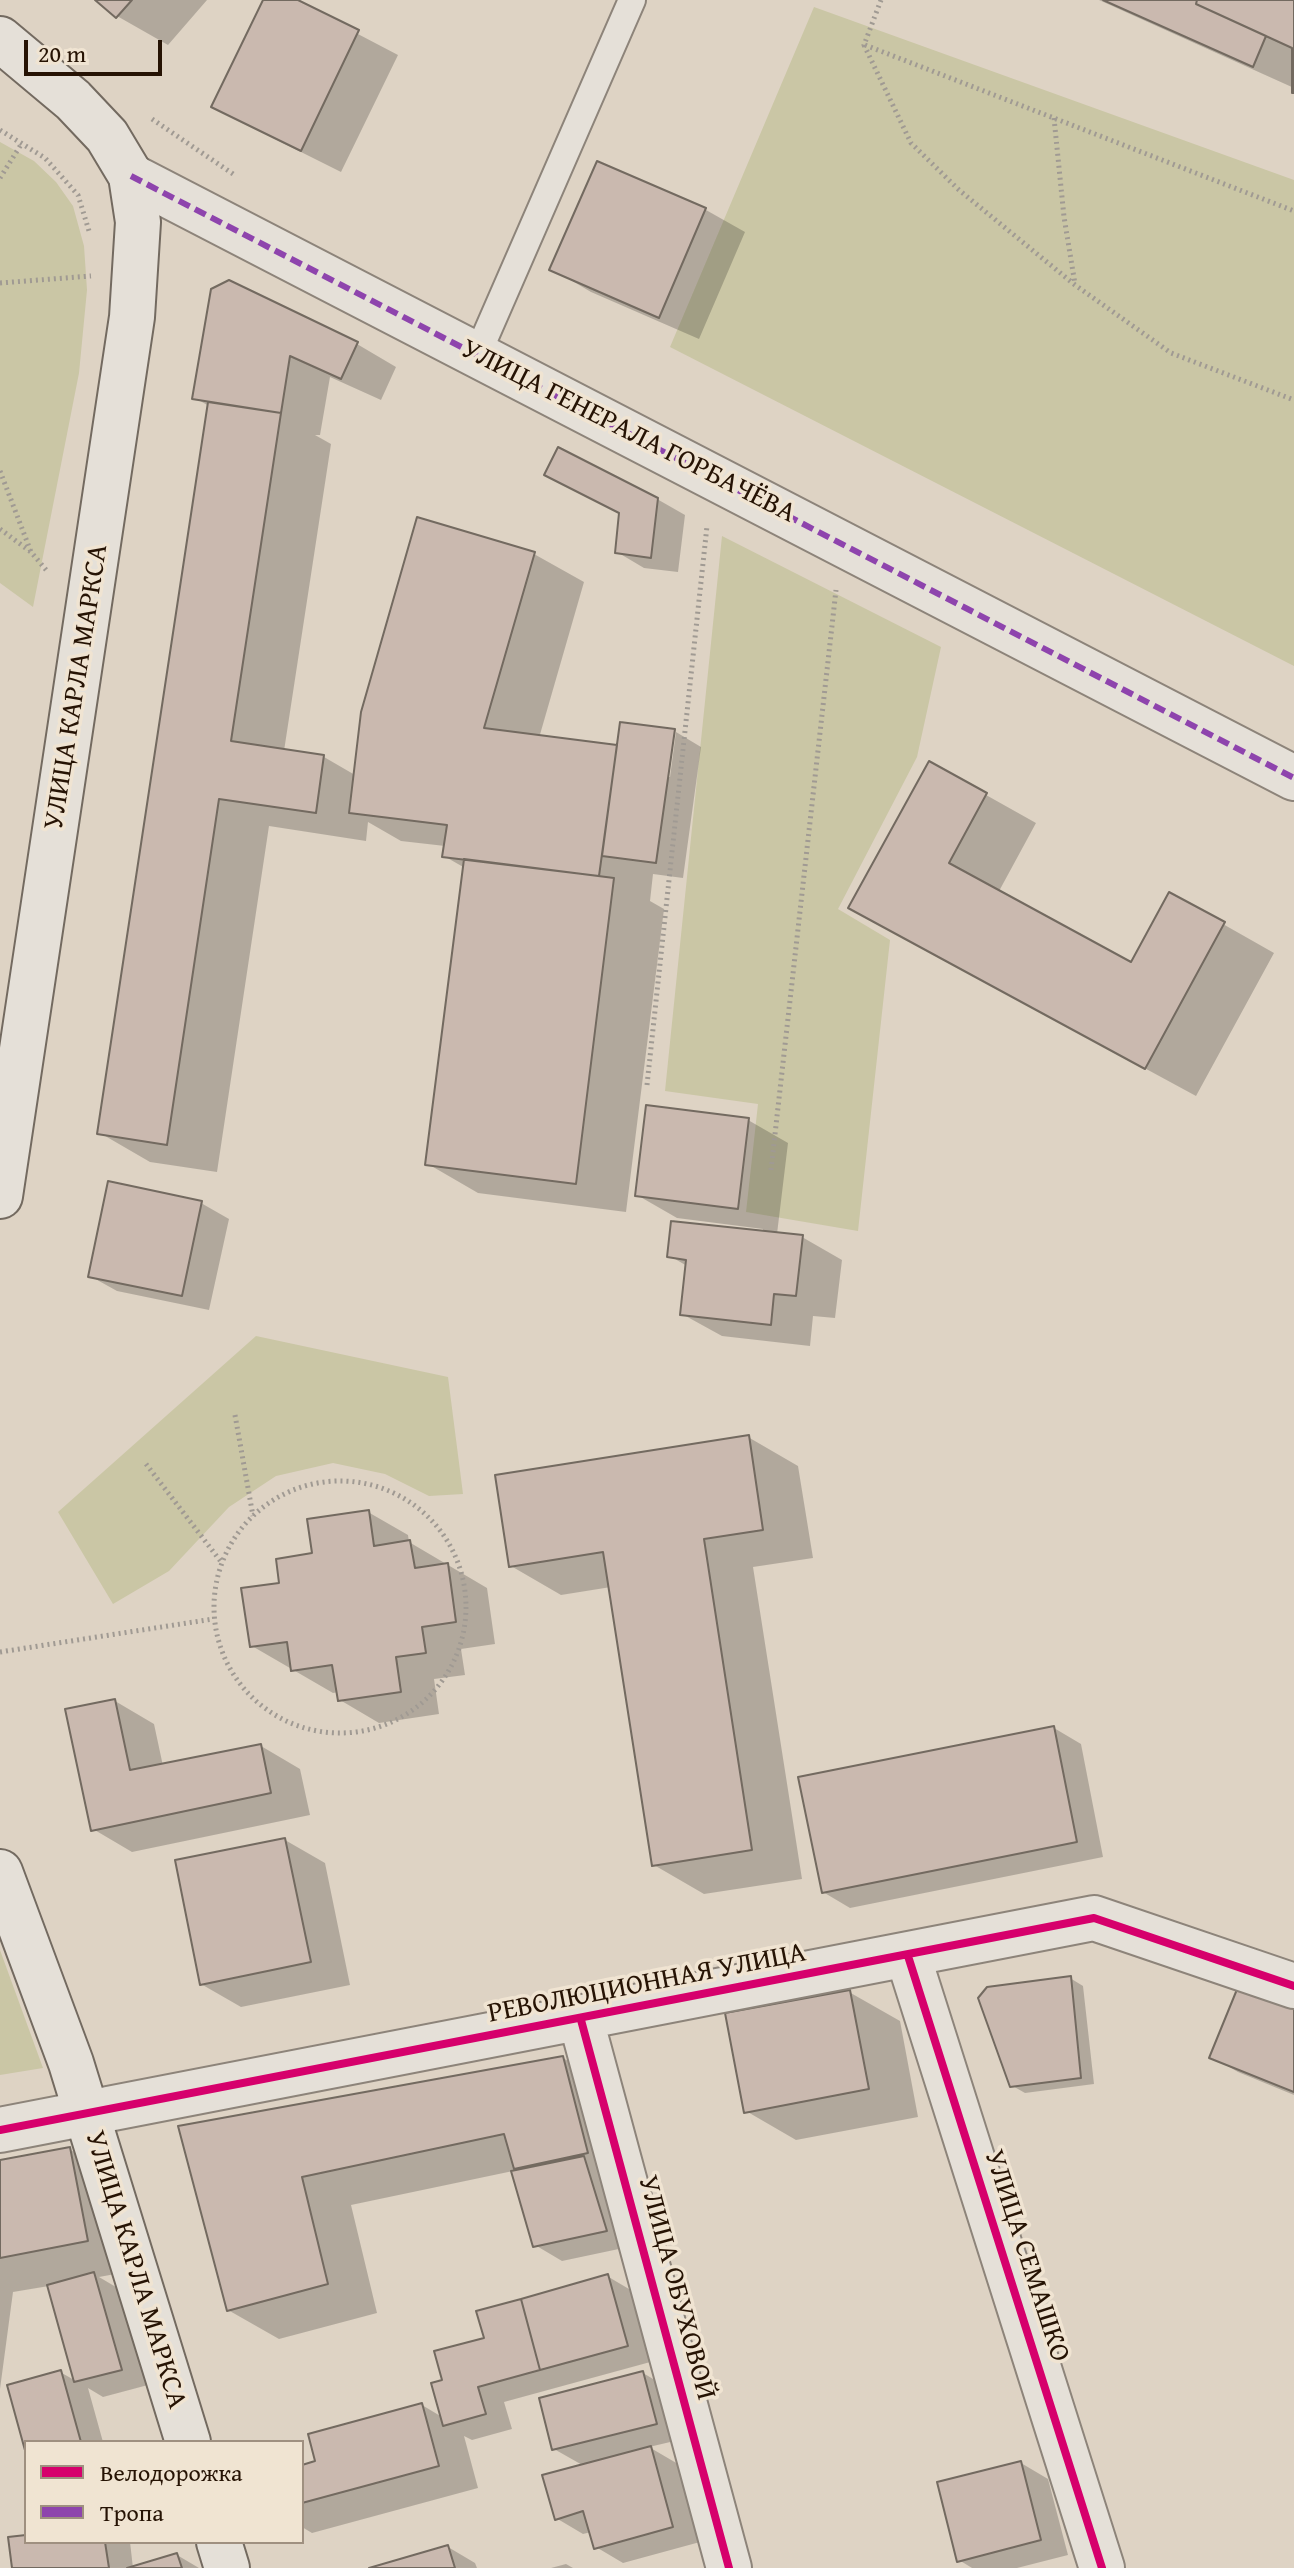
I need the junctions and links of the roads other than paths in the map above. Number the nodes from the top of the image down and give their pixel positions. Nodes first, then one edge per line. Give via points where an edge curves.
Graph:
1 (632, 0) edge
2 (0, 39) edge
3 (131, 176) junction
4 (478, 353) junction
5 (1294, 778) edge
6 (0, 1196) edge
7 (0, 1872) edge
8 (908, 1956) junction
9 (1294, 1986) edge
10 (581, 2020) junction
11 (86, 2113) junction
12 (0, 2130) edge
13 (187, 2440) edge
14 (220, 2544) edge
15 (227, 2568) edge
16 (729, 2568) edge
17 (1102, 2568) edge

1 - 4 lane
2 - 3 street via 73,100 107,136
3 - 4 street, УЛИЦА ГЕНЕРАЛА ГОРБАЧЁВА
3 - 6 street, УЛИЦА КАРЛА МАРКСА via 138,222 132,317
4 - 5 street, УЛИЦА ГЕНЕРАЛА ГОРБАЧЁВА
7 - 11 street, УЛИЦА КАРЛА МАРКСА
8 - 9 street, РЕВОЛЮЦИОННАЯ УЛИЦА via 1094,1918
8 - 10 street, РЕВОЛЮЦИОННАЯ УЛИЦА
8 - 17 street, УЛИЦА СЕМАШКО
10 - 11 street, РЕВОЛЮЦИОННАЯ УЛИЦА
10 - 16 street, УЛИЦА ОБУХОВОЙ
11 - 12 street, РЕВОЛЮЦИОННАЯ УЛИЦА
11 - 13 street, УЛИЦА КАРЛА МАРКСА
14 - 15 street

